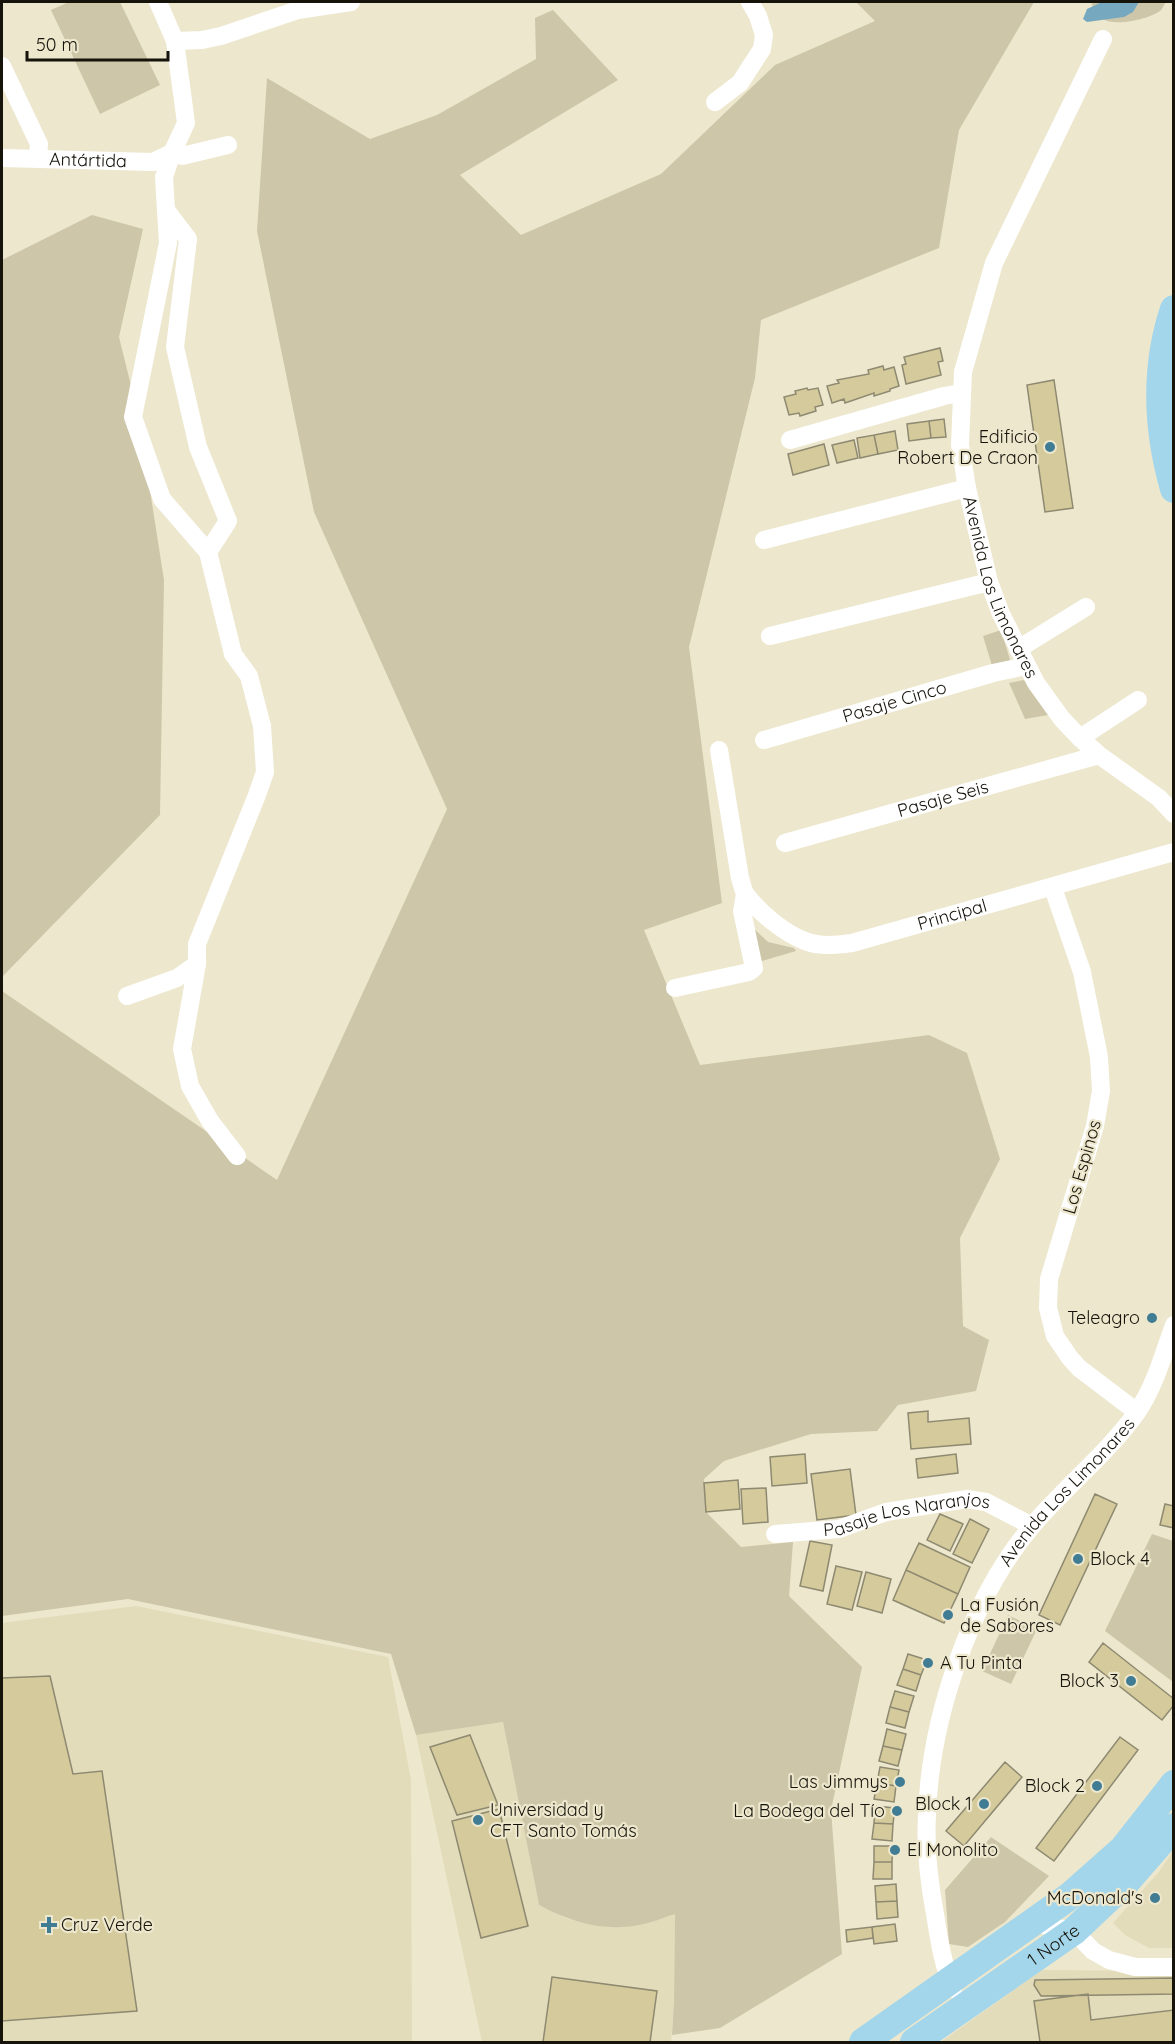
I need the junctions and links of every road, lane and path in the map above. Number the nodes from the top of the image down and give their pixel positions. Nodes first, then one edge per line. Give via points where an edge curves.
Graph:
1 (158, 2) edge
2 (351, 2) edge
3 (750, 2) edge
4 (1103, 39) dead end
5 (175, 41) junction
6 (2, 66) edge
7 (715, 102) dead end
8 (228, 145) dead end
9 (172, 153) junction
10 (38, 157) junction
11 (2, 158) edge
12 (166, 210) junction
13 (1173, 309) edge
14 (961, 393) junction
15 (790, 440) dead end
16 (968, 488) junction
17 (1173, 489) edge
18 (764, 540) dead end
19 (208, 552) junction
20 (989, 582) junction
21 (1086, 607) dead end
22 (770, 636) dead end
23 (1018, 649) junction
24 (1026, 666) junction
25 (1138, 700) dead end
26 (1080, 738) junction
27 (764, 740) dead end
28 (720, 750) dead end
29 (1099, 755) junction
30 (1173, 814) edge
31 (784, 843) dead end
32 (1173, 852) edge
33 (1053, 888) junction
34 (745, 894) junction
35 (197, 964) junction
36 (675, 988) dead end
37 (127, 996) dead end
38 (237, 1156) dead end
39 (1173, 1325) edge
40 (1137, 1412) junction
41 (1032, 1526) junction
42 (775, 1534) dead end
43 (1173, 1784) edge
44 (1173, 1827) edge
45 (1123, 1849) junction
46 (1033, 1923) junction
47 (1074, 1931) junction
48 (1173, 1967) edge
49 (950, 1981) junction
50 (962, 2010) junction
51 (863, 2043) edge
52 (915, 2043) edge

1 - 5 street
2 - 5 street via 298,10 221,36
3 - 7 street via 764,35 762,49 740,83
4 - 14 street, Avenida Los Limonares via 994,263 963,372
5 - 9 street via 186,123
6 - 10 street via 39,144
8 - 9 street, Antártida via 182,156
9 - 10 street, Antártida via 153,162
9 - 12 street via 164,177
10 - 11 street, Antártida
12 - 19 street via 188,239 175,347 198,447 228,521
12 - 19 street via 168,243 133,417 162,499
13 - 17 main road via 1162,354 1160,409
14 - 15 street
14 - 16 street, Avenida Los Limonares via 960,445
16 - 18 street
16 - 20 street, Avenida Los Limonares
19 - 35 street via 233,654 249,676 262,726 265,772 197,944
20 - 22 street
20 - 23 street, Avenida Los Limonares
21 - 23 street
23 - 24 street, Avenida Los Limonares
24 - 26 street, Avenida Los Limonares via 1046,699
24 - 27 street, Pasaje Cinco
25 - 26 street
26 - 29 street, Avenida Los Limonares
28 - 34 street
29 - 30 street, Avenida Los Limonares via 1159,798
29 - 31 street, Pasaje Seis
32 - 33 street, Principal
33 - 34 street, Principal via 834,946 806,942 785,930
33 - 40 street, Los Espinos via 1082,972 1099,1057 1101,1091 1095,1126 1049,1279 1048,1308 1055,1336 1070,1358
34 - 36 street via 742,911 754,968
35 - 37 street via 177,978
35 - 38 street via 182,1049 190,1086
39 - 40 street, Avenida Los Limonares via 1155,1379
40 - 41 street, Avenida Los Limonares
41 - 42 street, Pasaje Los Naranjos via 986,1502 967,1498 886,1512 839,1529
41 - 49 street, Avenida Los Limonares via 996,1580 967,1637 943,1708 931,1762 926,1816 929,1882 942,1958
43 - 45 main road, 1 Norte
44 - 47 main road, 1 Norte via 1127,1881
45 - 46 main road, 1 Norte
45 - 47 street via 1081,1906
46 - 47 street
46 - 49 main road, 1 Norte
47 - 48 street via 1093,1951 1109,1960 1136,1966
47 - 50 main road, 1 Norte
49 - 50 street, Avenida Los Limonares
49 - 51 main road, 1 Norte
50 - 52 main road, 1 Norte

